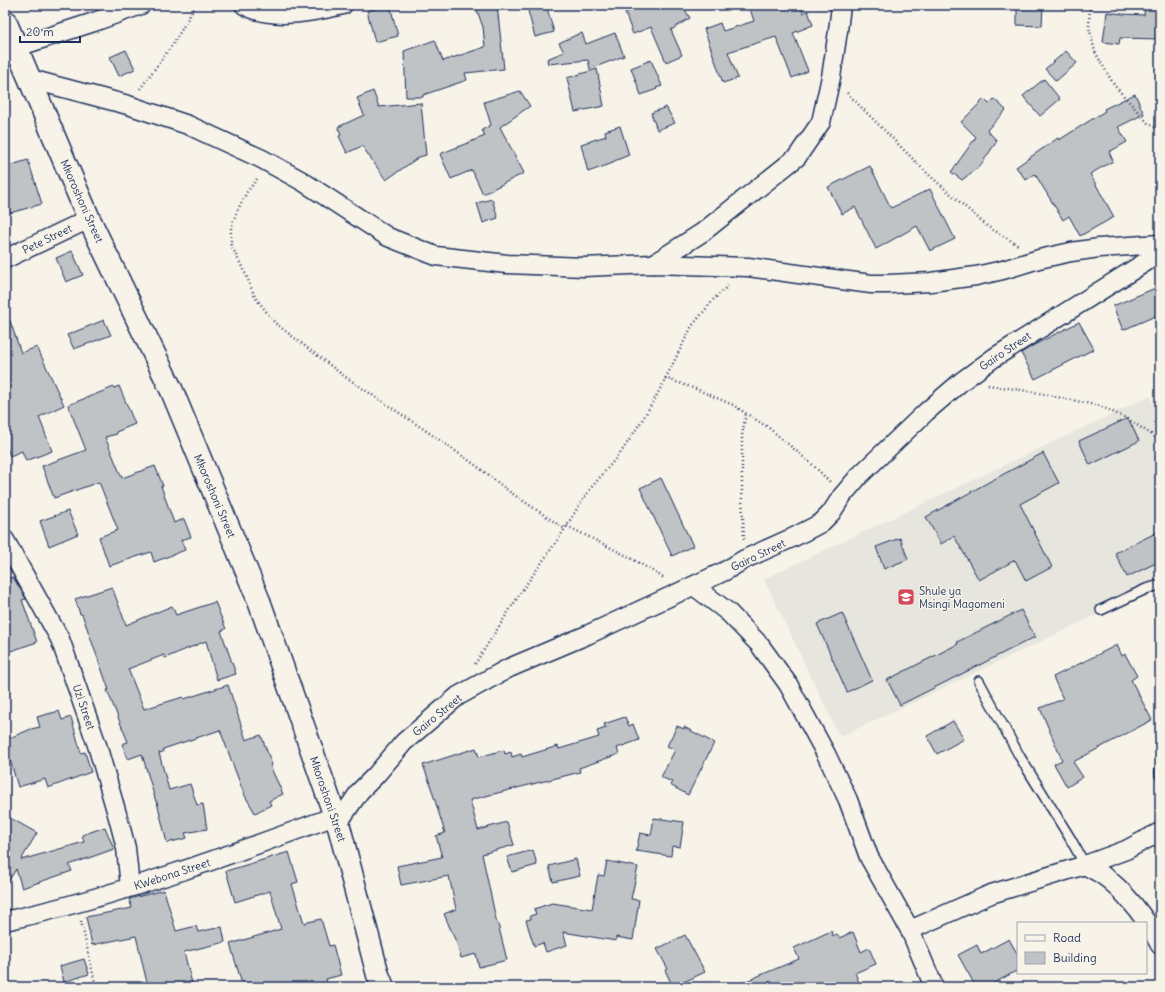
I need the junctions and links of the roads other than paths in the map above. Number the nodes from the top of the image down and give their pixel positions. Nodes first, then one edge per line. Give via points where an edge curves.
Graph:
1 (141, 5) edge
2 (244, 5) edge
3 (343, 5) edge
4 (841, 5) edge
5 (5, 21) edge
6 (11, 49) edge
7 (30, 79) junction
8 (89, 219) junction
9 (1160, 244) edge
10 (1160, 253) edge
11 (5, 259) edge
12 (652, 264) junction
13 (5, 540) edge
14 (1160, 585) edge
15 (688, 588) junction
16 (1100, 610) dead end
17 (978, 681) dead end
18 (1160, 770) edge
19 (1160, 775) edge
20 (336, 820) junction
21 (1160, 832) edge
22 (1085, 865) junction
23 (130, 887) junction
24 (5, 920) edge
25 (1147, 922) edge
26 (1147, 922) edge
27 (910, 930) junction
28 (1160, 945) edge
29 (383, 987) edge
30 (934, 987) edge

1 - 6 street
2 - 3 street via 266,12 289,14
4 - 12 street via 831,77 821,122 797,156 703,232
5 - 6 street, Mkoroshoni Street
6 - 7 street, Mkoroshoni Street
7 - 8 street, Mkoroshoni Street
7 - 12 street via 128,105 188,125 302,181 388,237 436,256 507,264 584,267
8 - 11 street, Pete Street
8 - 20 street, Mkoroshoni Street via 172,391 259,601
9 - 12 street via 1099,248 1039,259 976,276 889,284 872,284 748,267
10 - 15 street, Gairo Street via 995,356 962,381 859,476 822,523
13 - 23 street, Uzi Street via 60,639 97,745 119,821 126,848
14 - 16 lane
15 - 20 street, Gairo Street via 510,668 458,696 404,742
15 - 27 street via 728,612 759,644 788,684 845,794 868,857
17 - 22 lane
18 - 19 lane
20 - 23 street, KWebona Street
20 - 29 street, Mkoroshoni Street
21 - 22 street via 1126,850
22 - 26 street via 1102,874 1118,888
22 - 27 street via 991,894
23 - 24 street, KWebona Street
25 - 28 street
27 - 30 street

